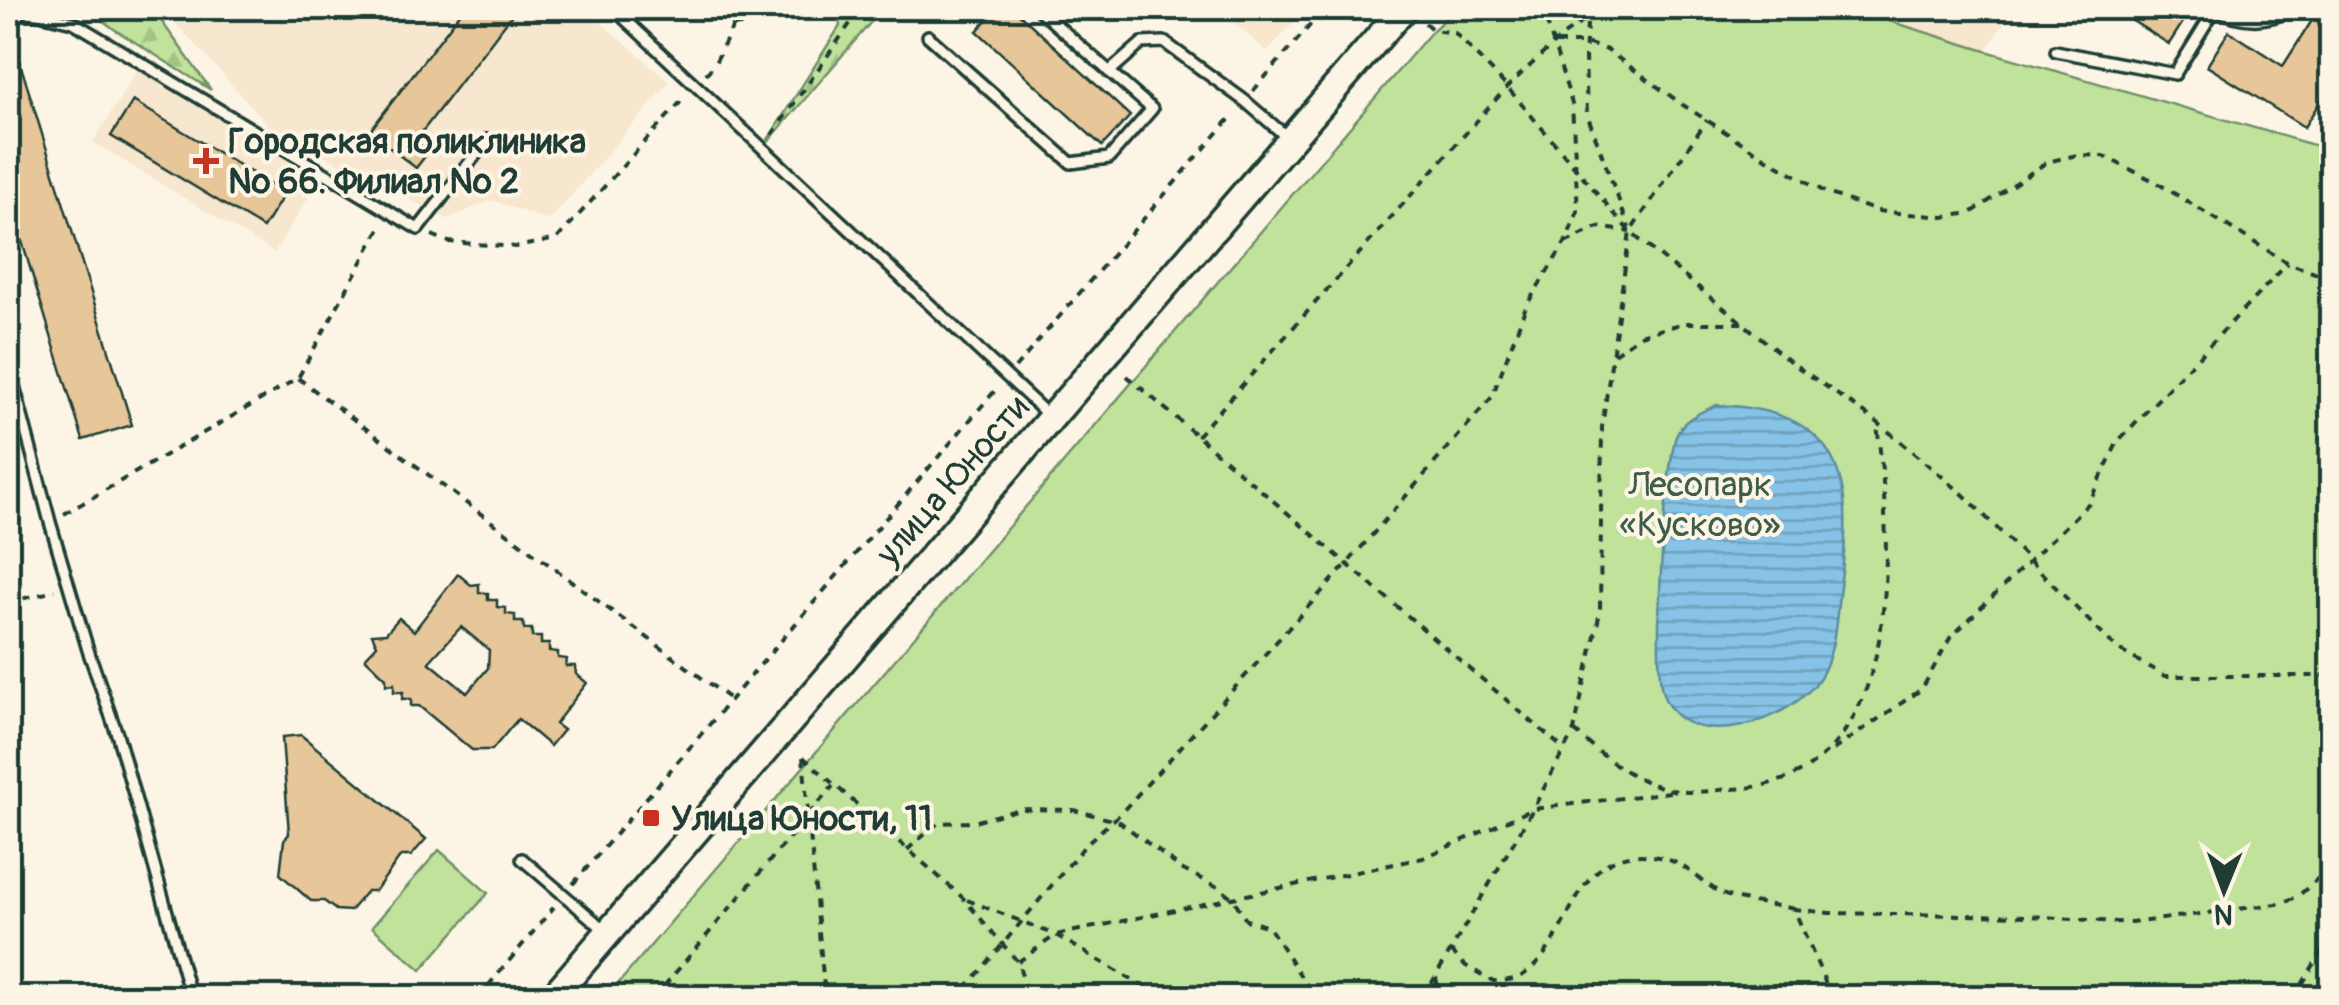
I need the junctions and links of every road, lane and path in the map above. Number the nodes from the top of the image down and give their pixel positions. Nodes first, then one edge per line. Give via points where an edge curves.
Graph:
1 (612, 8) edge
2 (742, 8) edge
3 (752, 8) edge
4 (861, 8) edge
5 (1037, 8) edge
6 (1325, 8) edge
7 (1549, 8) edge
8 (1588, 8) edge
9 (2215, 8) edge
10 (2298, 8) edge
11 (8, 10) edge
12 (1415, 16) edge
13 (1588, 17) junction
14 (734, 26) junction
15 (928, 36) dead end
16 (1554, 43) junction
17 (1586, 43) junction
18 (2056, 51) dead end
19 (1109, 72) junction
20 (697, 84) junction
21 (1507, 86) junction
22 (1245, 101) junction
23 (1707, 120) junction
24 (487, 140) dead end
25 (1290, 140) junction
26 (762, 149) junction
27 (1578, 170) junction
28 (389, 212) junction
29 (418, 229) junction
30 (1630, 232) junction
31 (1565, 242) junction
32 (2288, 263) junction
33 (2332, 273) edge
34 (1746, 324) junction
35 (1612, 356) junction
36 (8, 364) edge
37 (1127, 376) dead end
38 (298, 378) junction
39 (1006, 378) junction
40 (1051, 418) junction
41 (1876, 421) junction
42 (1197, 436) junction
43 (50, 522) junction
44 (2028, 558) junction
45 (1346, 565) junction
46 (69, 587) junction
47 (8, 602) edge
48 (2332, 676) edge
49 (730, 699) junction
50 (1574, 731) junction
51 (1565, 750) junction
52 (1832, 750) junction
53 (833, 786) junction
54 (1678, 791) junction
55 (1533, 809) junction
56 (808, 816) junction
57 (1113, 820) junction
58 (907, 850) junction
59 (522, 860) dead end
60 (2332, 866) edge
61 (564, 896) junction
62 (962, 898) junction
63 (1233, 898) junction
64 (1794, 909) junction
65 (1021, 922) junction
66 (608, 933) junction
67 (2332, 934) edge
68 (1056, 936) junction
69 (1004, 943) junction
70 (1451, 951) junction
71 (1018, 962) junction
72 (1436, 977) junction
73 (191, 998) edge
74 (478, 998) edge
75 (552, 998) edge
76 (654, 998) edge
77 (825, 998) edge
78 (952, 998) edge
79 (1028, 998) edge
80 (1162, 998) edge
81 (1314, 998) edge
82 (1424, 998) edge
83 (1440, 998) edge
84 (1832, 998) edge
85 (2294, 998) edge

1 - 20 lane
2 - 14 path
3 - 14 path via 750,24
4 - 26 path
5 - 19 lane
6 - 22 path
7 - 16 path
8 - 13 path
9 - 10 lane via 2242,20 2271,20
9 - 18 lane via 2175,74
11 - 28 lane via 72,22
12 - 21 path via 1432,30 1455,33
12 - 25 main road, улица Юности
13 - 16 path
13 - 17 path
14 - 20 path
15 - 19 lane via 1071,163 1109,158 1152,109
16 - 17 path
16 - 21 path
16 - 27 path via 1572,104
17 - 23 path via 1607,50
17 - 30 path via 1587,114
19 - 22 lane via 1142,43 1164,42
20 - 26 lane
20 - 29 path via 557,238 516,247 448,242
21 - 27 path
21 - 42 path
22 - 25 lane
22 - 39 path
23 - 30 path
23 - 32 path via 1825,192 1877,210 1944,218 1972,212 2047,162 2102,156
24 - 29 lane
25 - 40 main road, улица Юности
26 - 39 lane
27 - 30 path
27 - 31 path via 1578,211
28 - 29 lane
28 - 38 path
30 - 31 path via 1598,227
30 - 34 path
30 - 35 path
31 - 45 path via 1526,306 1492,397
32 - 33 path
32 - 44 path via 2118,442 2089,503
34 - 35 path via 1684,323 1640,335
34 - 41 path
35 - 50 path via 1602,427 1600,612
36 - 43 lane
37 - 42 path
38 - 43 path
38 - 49 path
39 - 40 lane
39 - 49 path
40 - 66 main road, улица Юности
41 - 44 path
41 - 52 path via 1886,503 1878,650 1862,707
42 - 45 path
43 - 46 lane
44 - 48 path via 2117,648 2164,676
44 - 52 path via 1950,638 1922,689
45 - 51 path
45 - 57 path
46 - 47 path
46 - 73 lane
49 - 61 path
50 - 51 path
50 - 54 path via 1616,768
51 - 55 path
52 - 54 path via 1762,788
53 - 56 path
53 - 56 path via 803,757
53 - 58 path
54 - 55 path
55 - 63 path via 1424,858
55 - 70 path
56 - 76 path
56 - 77 path
57 - 58 path via 1074,810 1020,809 974,822 938,822
57 - 63 path
57 - 65 path
58 - 62 path
59 - 61 lane
60 - 64 path via 2298,897 2278,904 2144,922
61 - 66 lane
61 - 74 path
62 - 65 path
62 - 69 path
63 - 68 path
63 - 81 path via 1246,920 1269,928
64 - 70 path via 1722,894 1661,857 1620,859 1586,882 1552,942 1522,976 1494,981
64 - 84 path
65 - 68 path
65 - 69 path
66 - 75 main road, улица Юности
67 - 85 path
68 - 71 path
68 - 80 path
69 - 71 path
69 - 78 path
70 - 72 path
71 - 79 path
72 - 82 path
72 - 83 path

